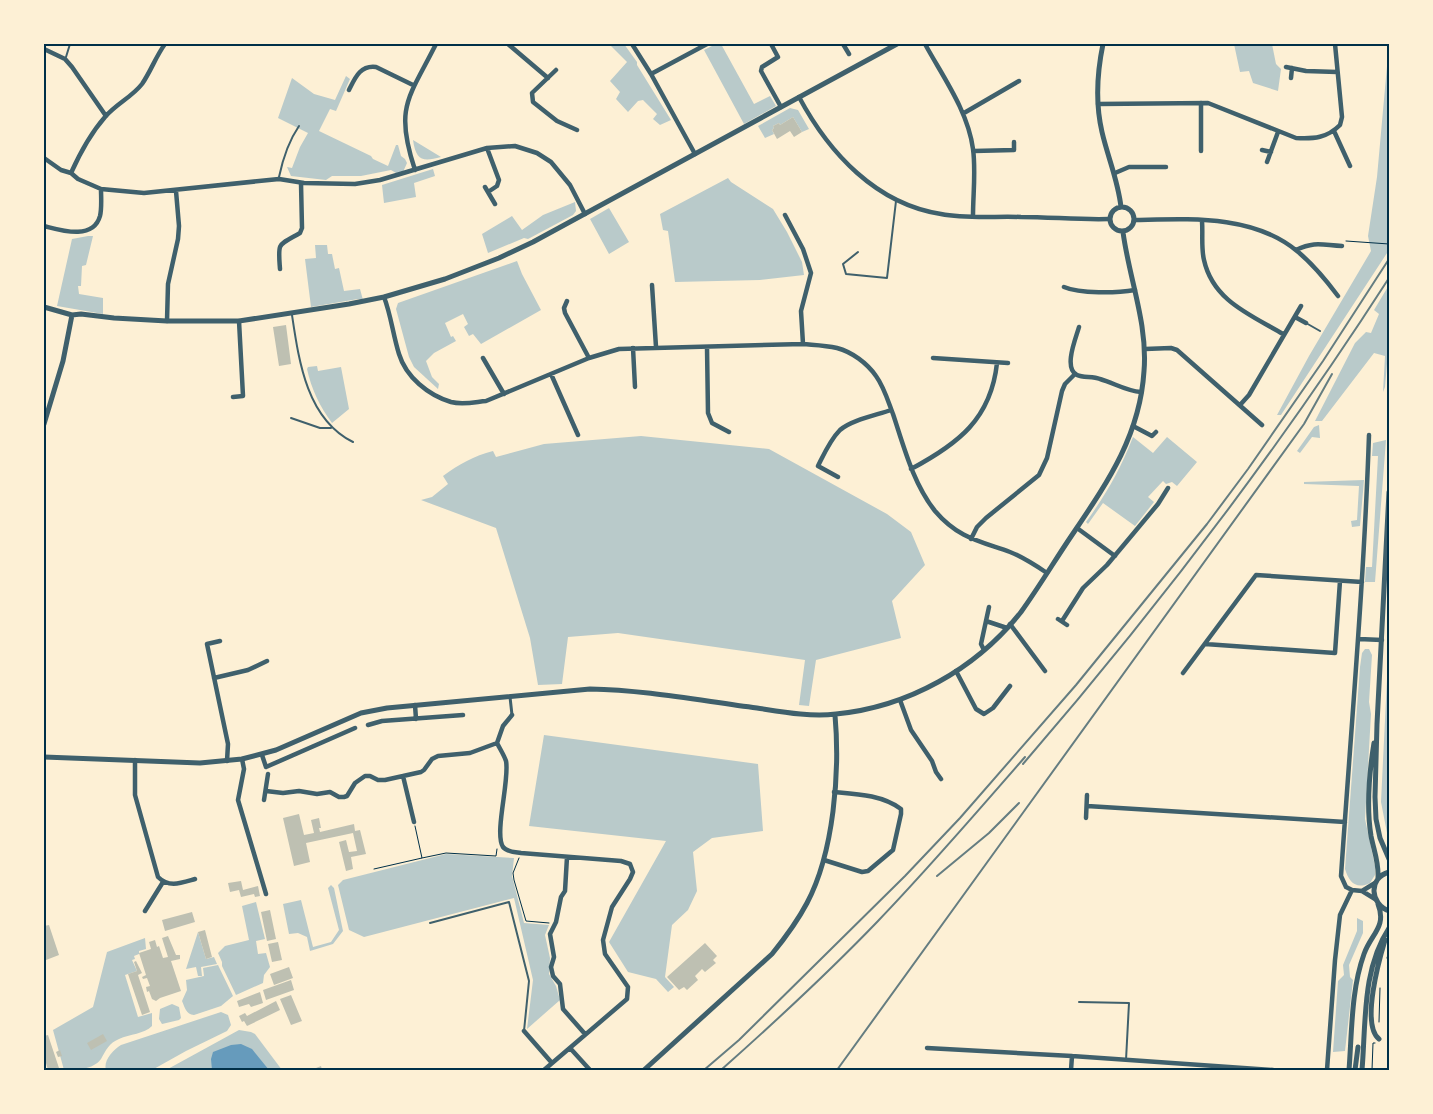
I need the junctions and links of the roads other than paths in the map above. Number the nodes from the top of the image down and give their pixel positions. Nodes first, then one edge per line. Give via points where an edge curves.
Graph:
1 (70, 44) edge
2 (166, 44) edge
3 (436, 44) edge
4 (508, 44) edge
5 (632, 44) edge
6 (707, 44) edge
7 (771, 44) edge
8 (844, 44) edge
9 (898, 44) edge
10 (924, 44) edge
11 (1103, 44) edge
12 (1335, 44) edge
13 (44, 49) edge
14 (849, 54) dead end
15 (65, 59) junction
16 (1286, 67) dead end
17 (1292, 68) junction
18 (556, 70) dead end
19 (1337, 72) junction
20 (651, 74) junction
21 (548, 78) junction
22 (1291, 78) dead end
23 (1019, 81) dead end
24 (413, 85) junction
25 (349, 90) dead end
26 (799, 97) junction
27 (1201, 103) junction
28 (1098, 104) junction
29 (781, 108) junction
30 (964, 113) junction
31 (106, 116) junction
32 (299, 126) dead end
33 (577, 130) dead end
34 (1334, 131) junction
35 (1278, 132) junction
36 (1014, 142) dead end
37 (487, 148) junction
38 (1262, 150) dead end
39 (974, 151) junction
40 (1201, 151) dead end
41 (1271, 152) junction
42 (695, 154) junction
43 (1351, 154) dead end
44 (1345, 157) junction
45 (44, 158) edge
46 (1268, 162) dead end
47 (1350, 166) dead end
48 (1166, 167) dead end
49 (415, 170) junction
50 (71, 173) junction
51 (1115, 173) junction
52 (278, 179) junction
53 (301, 182) junction
54 (485, 187) dead end
55 (101, 188) junction
56 (176, 191) junction
57 (488, 192) junction
58 (896, 200) junction
59 (495, 204) dead end
60 (1121, 206) junction
61 (585, 214) junction
62 (785, 216) dead end
63 (973, 216) junction
64 (1109, 218) junction
65 (1134, 220) junction
66 (1202, 221) junction
67 (44, 226) edge
68 (1123, 232) junction
69 (1332, 245) junction
70 (1342, 246) road end
71 (1296, 250) junction
72 (858, 252) dead end
73 (1331, 252) dead end
74 (280, 269) dead end
75 (652, 285) dead end
76 (1064, 287) dead end
77 (1135, 290) junction
78 (1338, 296) dead end
79 (384, 297) junction
80 (567, 301) dead end
81 (1301, 306) dead end
82 (44, 307) edge
83 (292, 313) junction
84 (72, 315) junction
85 (1295, 317) junction
86 (166, 321) junction
87 (239, 321) junction
88 (1306, 323) joint
89 (1080, 326) dead end
90 (1320, 331) dead end
91 (1284, 334) junction
92 (803, 344) junction
93 (656, 347) junction
94 (707, 347) junction
95 (633, 348) junction
96 (1145, 349) junction
97 (483, 358) dead end
98 (589, 358) junction
99 (933, 358) dead end
100 (997, 363) junction
101 (1008, 363) dead end
102 (551, 374) junction
103 (1075, 374) junction
104 (635, 388) dead end
105 (1141, 392) junction
106 (504, 394) junction
107 (232, 397) dead end
108 (1240, 405) junction
109 (891, 410) junction
110 (291, 418) dead end
111 (44, 424) edge
112 (1262, 425) dead end
113 (1133, 426) junction
114 (331, 428) junction
115 (729, 432) dead end
116 (1156, 432) dead end
117 (578, 435) dead end
118 (1369, 435) dead end
119 (353, 442) dead end
120 (912, 469) junction
121 (838, 477) dead end
122 (1168, 488) dead end
123 (1389, 492) edge
124 (1076, 528) junction
125 (971, 539) junction
126 (1115, 556) junction
127 (1047, 573) junction
128 (1340, 581) junction
129 (1362, 582) junction
130 (989, 607) dead end
131 (986, 621) junction
132 (1067, 625) dead end
133 (1009, 626) junction
134 (1359, 639) junction
135 (1382, 640) junction
136 (220, 641) dead end
137 (1205, 644) junction
138 (984, 650) junction
139 (267, 660) dead end
140 (956, 671) junction
141 (1046, 671) dead end
142 (1183, 672) dead end
143 (214, 678) junction
144 (1010, 686) dead end
145 (510, 697) junction
146 (900, 700) junction
147 (415, 705) junction
148 (462, 714) dead end
149 (835, 714) junction
150 (512, 715) joint
151 (416, 718) junction
152 (1376, 724) junction
153 (368, 725) dead end
154 (355, 728) dead end
155 (497, 743) junction
156 (262, 755) junction
157 (44, 757) edge
158 (242, 759) junction
159 (135, 760) junction
160 (227, 761) junction
161 (267, 770) junction
162 (403, 776) junction
163 (942, 779) dead end
164 (266, 791) junction
165 (834, 792) junction
166 (1087, 795) dead end
167 (264, 800) dead end
168 (1087, 806) junction
169 (1086, 818) dead end
170 (414, 822) road end
171 (1345, 822) junction
172 (567, 857) junction
173 (1389, 859) edge
174 (824, 860) junction
175 (1389, 872) edge
176 (195, 879) dead end
177 (1377, 881) junction
178 (163, 882) junction
179 (1352, 890) junction
180 (1362, 891) junction
181 (266, 894) dead end
182 (1376, 902) junction
183 (145, 911) dead end
184 (1389, 911) edge
185 (430, 923) dead end
186 (1388, 929) edge
187 (1079, 1002) dead end
188 (524, 1031) joint
189 (585, 1034) junction
190 (1379, 1039) dead end
191 (1358, 1047) dead end
192 (570, 1048) junction
193 (927, 1048) dead end
194 (1072, 1056) junction
195 (1126, 1060) junction
196 (552, 1064) junction
197 (544, 1070) edge
198 (590, 1070) edge
199 (644, 1070) edge
200 (1071, 1070) edge
201 (1274, 1070) edge
202 (1327, 1070) edge
203 (1350, 1070) edge
204 (1355, 1070) edge
205 (1362, 1070) edge

1 - 15 lane
2 - 31 street via 142,84
3 - 24 street
4 - 21 street
5 - 20 street
6 - 20 street
7 - 29 street via 778,57 761,71
8 - 14 street
9 - 26 street
10 - 30 street
11 - 28 street via 1097,81
12 - 19 street
13 - 15 street
15 - 31 street
16 - 17 street
17 - 19 street
17 - 22 street
18 - 21 street
19 - 34 street via 1342,117
20 - 42 street
21 - 33 street via 532,94 533,102 557,121
23 - 30 street
24 - 25 street via 371,66 357,75
24 - 49 street via 404,116
26 - 29 street
26 - 58 street via 838,155 857,174
27 - 28 street
27 - 35 street
27 - 40 street
28 - 51 street via 1102,132
29 - 42 street
30 - 39 street
31 - 50 street
32 - 52 lane via 291,138
34 - 35 street via 1311,138 1296,138
34 - 44 street
35 - 41 street
36 - 39 street via 1014,150
37 - 49 street
37 - 57 street via 499,180 497,186
37 - 61 street via 521,147 551,162 570,185
38 - 41 street
39 - 63 street
41 - 46 street
42 - 61 street
43 - 44 street
44 - 47 street
45 - 50 street
48 - 51 street via 1129,167
49 - 53 street via 355,184
50 - 55 street
51 - 60 street
52 - 53 street
52 - 56 street
53 - 74 street via 302,228 300,233 281,243
54 - 57 street
55 - 56 street via 144,193
55 - 67 street via 99,219 92,227 72,232
56 - 86 street via 179,226 168,284
57 - 59 street
58 - 63 street via 941,214
58 - 72 lane via 887,278 846,274 844,264
60 - 64 street
60 - 65 street via 1132,212
61 - 79 street via 499,258 445,279
62 - 92 street via 812,273 801,311
63 - 64 street
64 - 68 street via 1115,229
65 - 66 street
65 - 68 street via 1132,227
66 - 71 street via 1228,222 1250,228 1272,235
66 - 91 street via 1203,257 1214,287 1227,300
68 - 77 street
69 - 70 street
69 - 71 street via 1308,244
69 - 73 street
71 - 78 street
75 - 93 street
76 - 77 street via 1114,292
77 - 96 street
79 - 83 street
79 - 106 street via 403,364 422,386 434,395 462,403 486,401
80 - 98 street via 565,313
81 - 85 street
82 - 84 street
83 - 87 street
83 - 114 lane via 306,383
84 - 86 street
84 - 111 street via 63,361
85 - 88 street
85 - 91 street
86 - 87 street
87 - 107 street via 244,396
88 - 90 lane
89 - 103 street via 1070,361
91 - 108 street via 1249,396
92 - 94 street
92 - 109 street via 838,348 853,354 876,377
93 - 94 street
93 - 95 street
94 - 115 street via 708,413 712,423
95 - 98 street
95 - 104 street
96 - 105 street
96 - 108 street via 1178,350
97 - 106 street
98 - 102 street
99 - 100 street
100 - 101 street
100 - 120 street via 992,390 971,427 949,447
102 - 106 street
102 - 117 street
103 - 105 street via 1096,377 1124,389
103 - 125 street via 1062,391 1047,458 1039,475 986,518
105 - 113 street
108 - 112 street
109 - 120 street
109 - 121 street via 848,425 834,438 818,466
110 - 114 lane via 320,428
113 - 116 street via 1152,436
113 - 124 street via 1110,478
114 - 119 lane
118 - 129 street
120 - 125 street via 922,493 935,511 953,529
122 - 126 street
123 - 135 street
124 - 126 street
124 - 127 street
125 - 127 street via 1012,553
126 - 132 street via 1083,588 1060,620
127 - 133 street
128 - 129 street
128 - 137 street via 1256,576
128 - 137 street via 1335,653
129 - 134 street
130 - 131 street
131 - 133 street
131 - 138 street via 981,644
133 - 138 street
133 - 141 street
134 - 135 street
134 - 171 street
135 - 152 street
136 - 143 street via 207,644
137 - 142 street
138 - 140 street
139 - 143 street via 248,670
140 - 144 street via 976,709 984,714 993,708
140 - 146 street
143 - 160 street via 228,744
145 - 147 street
145 - 149 street via 590,689 621,690 802,714
145 - 150 street
146 - 149 street
146 - 163 street via 911,730
147 - 151 street
147 - 156 street via 361,713
148 - 151 street
149 - 165 street via 837,754
150 - 155 street via 503,726
151 - 153 street
152 - 173 street via 1376,819
152 - 177 street via 1368,804 1371,837 1379,864
154 - 161 street
155 - 162 street via 470,752 438,756 424,770
155 - 172 street via 506,762 501,822 503,847 521,853
156 - 158 street
156 - 161 street
157 - 159 street
158 - 160 street
158 - 181 street via 244,769 238,800
159 - 160 street
159 - 178 street via 135,795 155,871
161 - 164 street
162 - 164 street via 385,780 366,776 344,797 330,792
162 - 170 street
164 - 167 street
165 - 174 street
165 - 174 street via 875,797 894,804 901,809 901,814 893,850 868,871
166 - 168 street
168 - 169 street
168 - 171 street
171 - 179 street via 1341,876 1346,887
172 - 189 street via 565,891 550,934 554,957 551,967 560,984 563,1009
172 - 189 street via 621,861 630,864 633,872 612,907 603,940 604,954 626,983 629,993
174 - 199 street via 808,903 772,954
175 - 177 street
176 - 178 street via 177,884
177 - 180 street
177 - 182 street via 1374,891
178 - 183 street
179 - 180 street
179 - 202 street via 1340,915
180 - 182 street
182 - 184 street
182 - 203 street via 1382,914 1381,921 1365,952 1356,990
185 - 188 lane via 509,902 529,981
186 - 190 street via 1374,987 1372,1029
186 - 205 street via 1371,970
187 - 195 lane via 1129,1003
188 - 196 street
189 - 192 street
191 - 204 street
192 - 196 street
192 - 198 street
193 - 194 street
194 - 195 street
194 - 200 street
195 - 201 street
196 - 197 street

